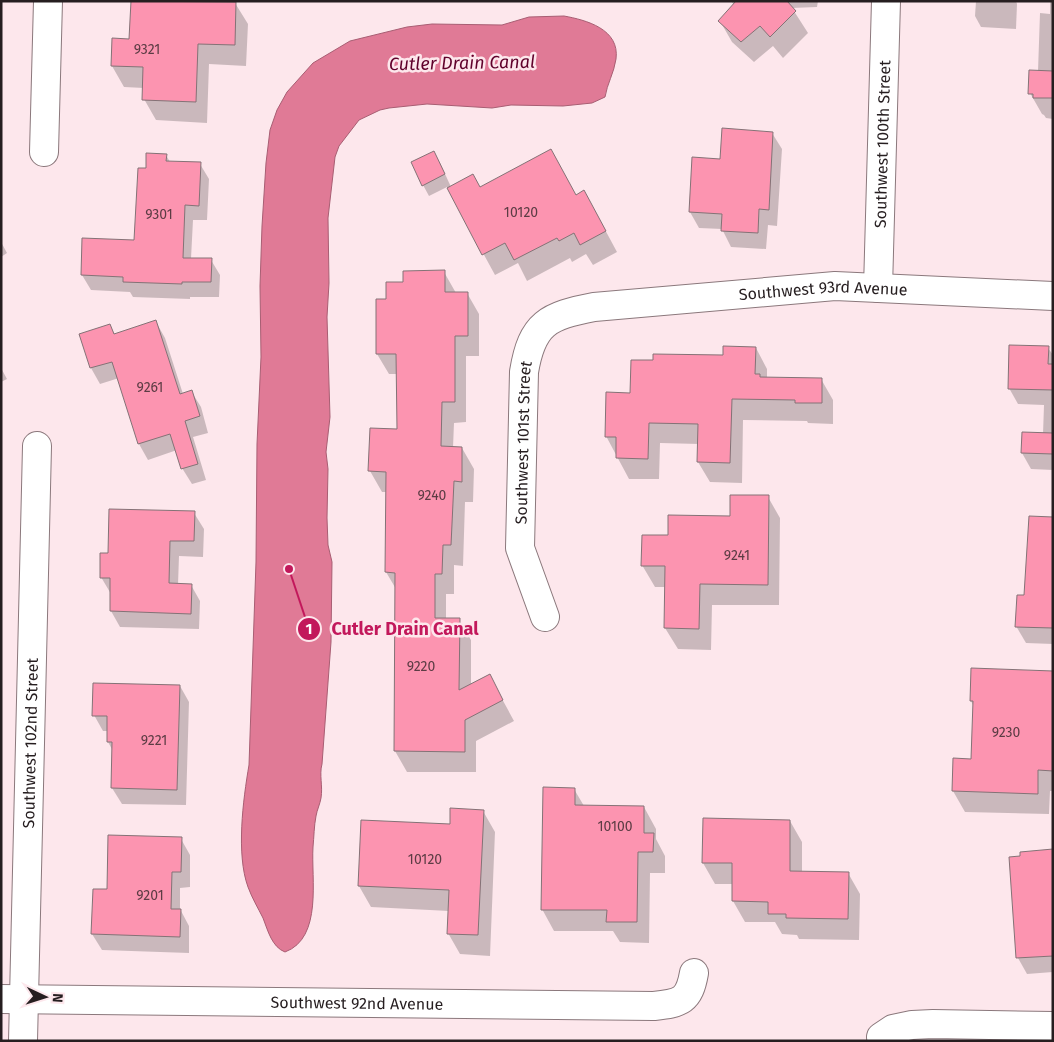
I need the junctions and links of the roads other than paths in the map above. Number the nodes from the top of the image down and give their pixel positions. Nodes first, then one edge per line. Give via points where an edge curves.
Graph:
1 (48, 1) edge
2 (886, 1) edge
3 (44, 152) dead end
4 (878, 288) junction
5 (1053, 296) edge
6 (594, 307) joint
7 (37, 446) dead end
8 (545, 617) dead end
9 (694, 973) dead end
10 (13, 1000) edge
11 (1053, 1026) edge
12 (880, 1039) edge
13 (23, 1041) edge

1 - 3 street
2 - 4 street, Southwest 100th Street
4 - 5 street, Southwest 93rd Avenue
4 - 6 street, Southwest 93rd Avenue via 835,286
6 - 8 street, Southwest 101st Street via 565,314 541,327 534,336 526,359 520,548
7 - 10 street, Southwest 102nd Street
9 - 10 street, Southwest 92nd Avenue via 688,995 667,1005 654,1006
10 - 13 street, Southwest 102nd Street
11 - 12 street via 912,1025 893,1029

